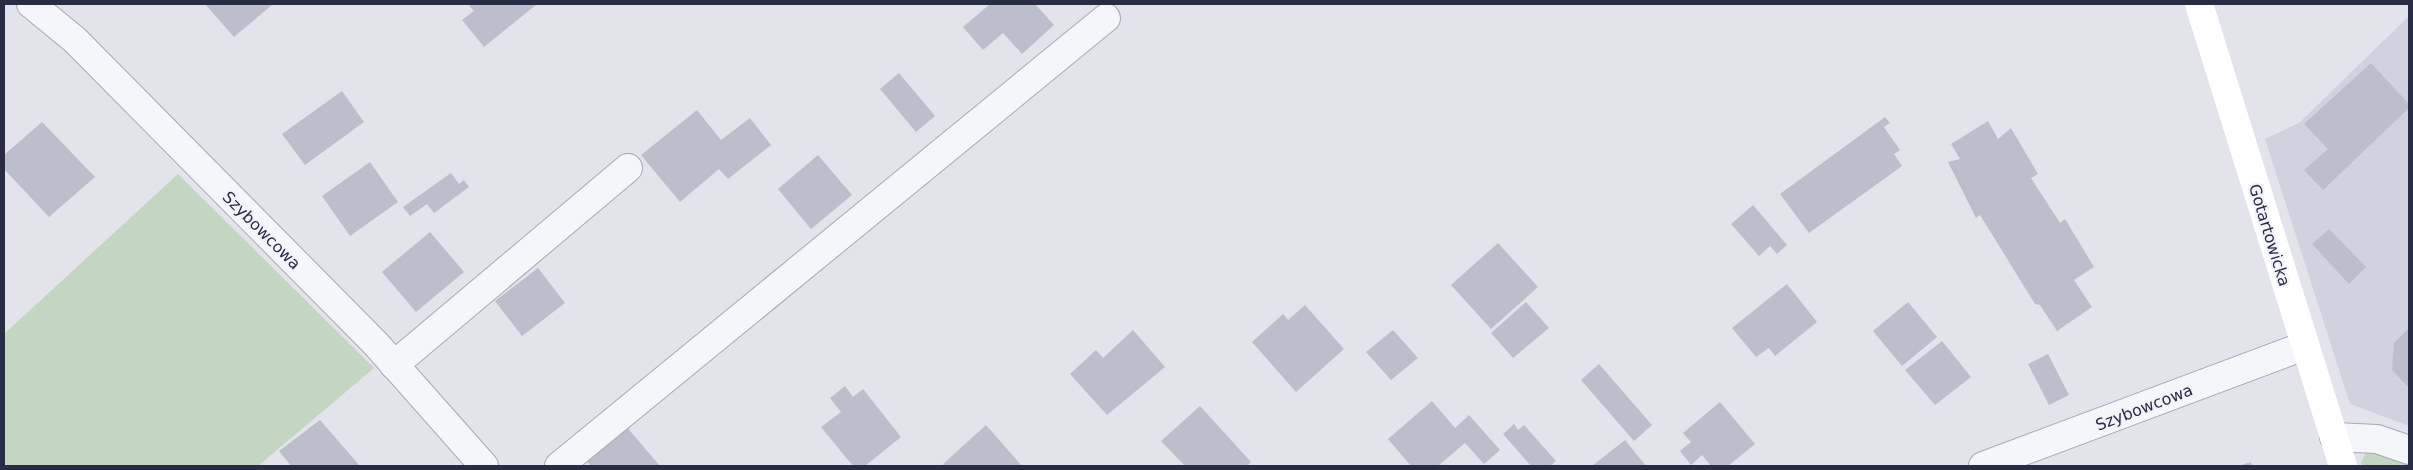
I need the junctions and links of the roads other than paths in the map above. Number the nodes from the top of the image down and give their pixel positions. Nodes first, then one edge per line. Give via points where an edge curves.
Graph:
1 (30, 4) edge
2 (2199, 4) edge
3 (1106, 18) dead end
4 (628, 168) dead end
5 (2304, 346) junction
6 (394, 364) junction
7 (2334, 437) junction
8 (2409, 450) edge
9 (484, 466) edge
10 (559, 466) edge
11 (1983, 466) edge
12 (2343, 466) edge

1 - 6 street, Szybowcowa via 75,40
2 - 5 street, Gotartowicka
3 - 10 street
4 - 6 street
5 - 7 street, Gotartowicka
5 - 11 street, Szybowcowa
6 - 9 street, Szybowcowa
7 - 8 street via 2377,439
7 - 12 street, Gotartowicka

